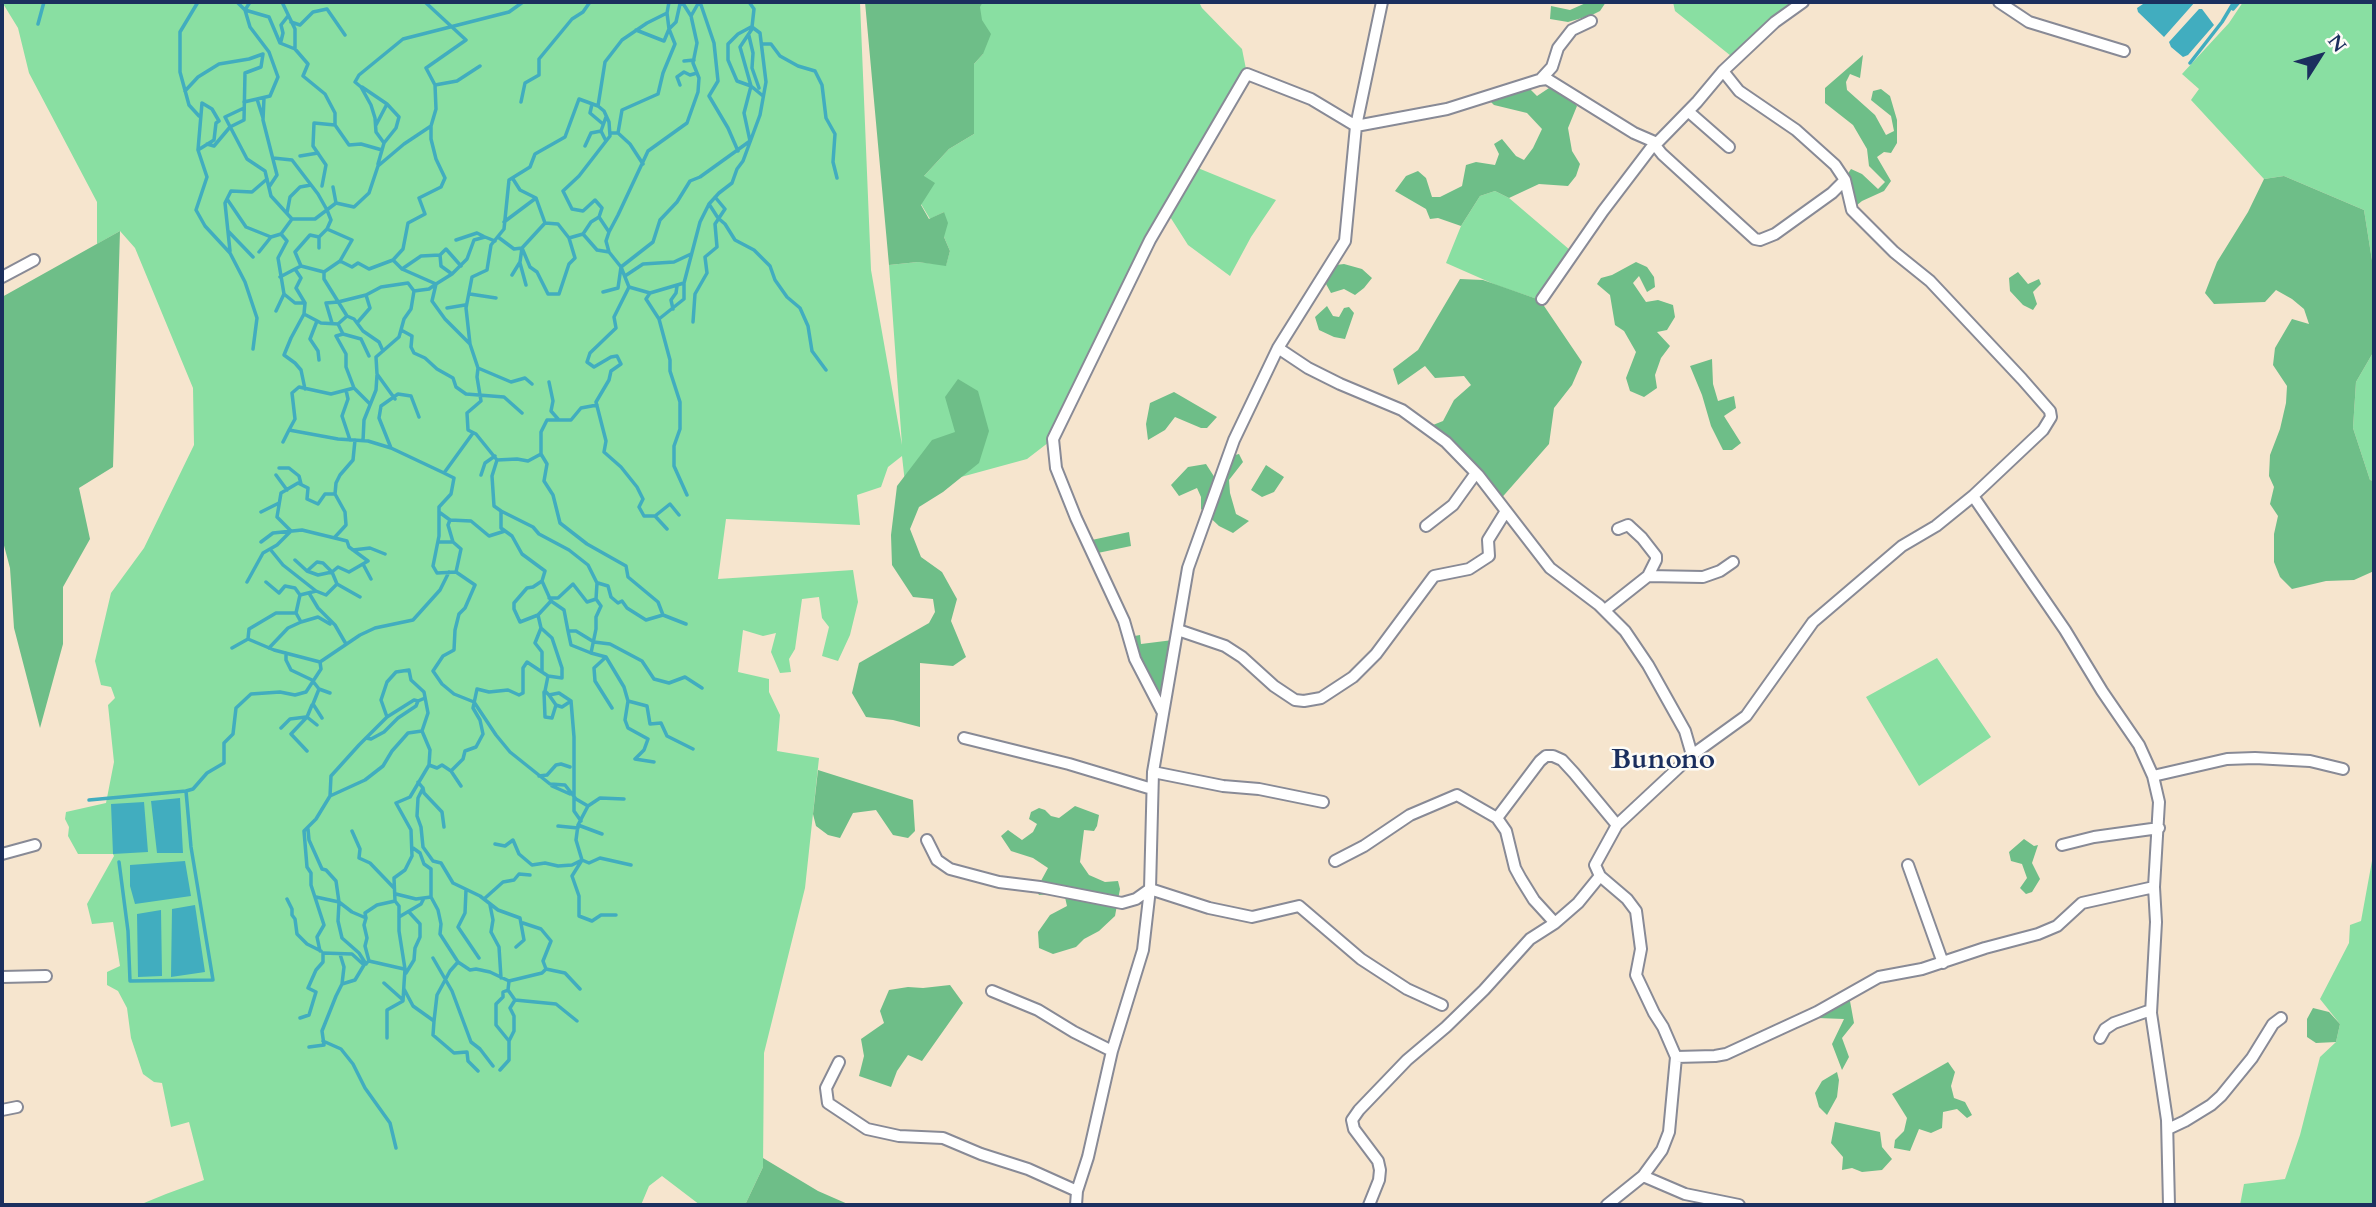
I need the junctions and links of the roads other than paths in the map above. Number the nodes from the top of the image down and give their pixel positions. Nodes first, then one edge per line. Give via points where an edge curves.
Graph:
1 (1382, 2) edge
2 (1803, 2) edge
3 (1999, 2) edge
4 (1591, 21) dead end
5 (2124, 51) dead end
6 (1723, 71) junction
7 (1541, 80) junction
8 (1689, 112) junction
9 (1356, 127) junction
10 (1654, 144) junction
11 (1729, 147) dead end
12 (1845, 180) junction
13 (34, 260) dead end
14 (2, 277) edge
15 (1542, 299) dead end
16 (1278, 348) junction
17 (1476, 473) junction
18 (1973, 496) junction
19 (1506, 511) junction
20 (1426, 526) dead end
21 (1618, 528) dead end
22 (1733, 562) dead end
23 (1648, 576) junction
24 (1605, 610) junction
25 (1178, 630) junction
26 (1162, 711) junction
27 (964, 738) dead end
28 (1692, 755) junction
29 (2343, 769) dead end
30 (1153, 772) junction
31 (2153, 776) junction
32 (1152, 789) junction
33 (1323, 802) dead end
34 (1497, 818) junction
35 (1617, 825) junction
36 (2159, 828) junction
37 (927, 840) dead end
38 (35, 845) dead end
39 (2062, 845) dead end
40 (2, 854) edge
41 (1335, 861) dead end
42 (1908, 865) dead end
43 (1600, 876) junction
44 (2154, 887) junction
45 (1150, 888) junction
46 (1555, 923) junction
47 (1943, 962) junction
48 (46, 976) dead end
49 (2, 977) edge
50 (992, 992) dead end
51 (1442, 1005) dead end
52 (2151, 1010) junction
53 (2281, 1018) dead end
54 (2100, 1038) dead end
55 (1112, 1051) junction
56 (1676, 1057) junction
57 (839, 1062) dead end
58 (17, 1107) dead end
59 (2, 1110) edge
60 (2168, 1129) junction
61 (1643, 1176) junction
62 (1077, 1191) junction
63 (1076, 1205) edge
64 (1369, 1205) edge
65 (1607, 1205) edge
66 (1738, 1205) edge
67 (2169, 1205) edge

1 - 9 street
2 - 6 street
3 - 5 street via 2029,22
4 - 7 street via 1572,30
6 - 8 street
6 - 12 street via 1736,89 1796,130
7 - 9 street via 1447,109
7 - 10 street via 1551,81
8 - 10 street
8 - 11 street
9 - 16 street via 1345,243
9 - 26 street via 1311,99 1247,74 1150,240 1054,439 1056,468 1124,621 1135,659
10 - 12 street via 1760,240 1775,234
10 - 15 street
12 - 18 street via 1852,210 1930,281 2051,414 2043,430
13 - 14 street
16 - 17 street via 1340,384 1413,416
16 - 25 street via 1234,440 1205,519 1188,568
17 - 19 street
17 - 20 street via 1453,505
18 - 28 street via 1937,526 1902,546 1813,622 1746,716
18 - 31 street via 2139,745
19 - 24 street via 1550,568
19 - 25 street via 1488,540 1489,556 1469,569 1434,576 1376,654 1353,677 1321,698 1295,700 1225,646
21 - 23 street via 1628,525 1656,556
22 - 23 street via 1703,577
23 - 24 street
24 - 28 street via 1648,665 1685,731
25 - 26 street
26 - 30 street
27 - 32 street
28 - 35 street
29 - 31 street via 2310,761 2255,758
30 - 32 street
30 - 33 street
31 - 36 street
32 - 45 street
34 - 35 street via 1540,761 1553,756 1574,772
34 - 41 street via 1457,795 1410,815
34 - 46 street via 1506,831 1521,879
35 - 43 street via 1595,865
36 - 39 street
36 - 44 street
37 - 45 street via 937,860 950,869 988,879 1122,902 1136,899
38 - 40 street
42 - 47 street
43 - 46 street
43 - 56 street via 1636,911 1641,949 1636,975
44 - 47 street via 2082,903 2057,926
44 - 52 street
45 - 51 street via 1252,917 1299,906 1369,964
45 - 55 street via 1143,950
46 - 64 street via 1530,939 1352,1120 1380,1170
47 - 56 street via 1879,977 1726,1054
48 - 49 street
50 - 55 street via 1038,1010
52 - 54 street via 2114,1023
52 - 60 street
53 - 60 street via 2221,1096
55 - 62 street
56 - 61 street via 1669,1132
57 - 62 street via 827,1088 828,1103 867,1129 943,1138
58 - 59 street
60 - 67 street
61 - 65 street
61 - 66 street via 1685,1194
62 - 63 street

